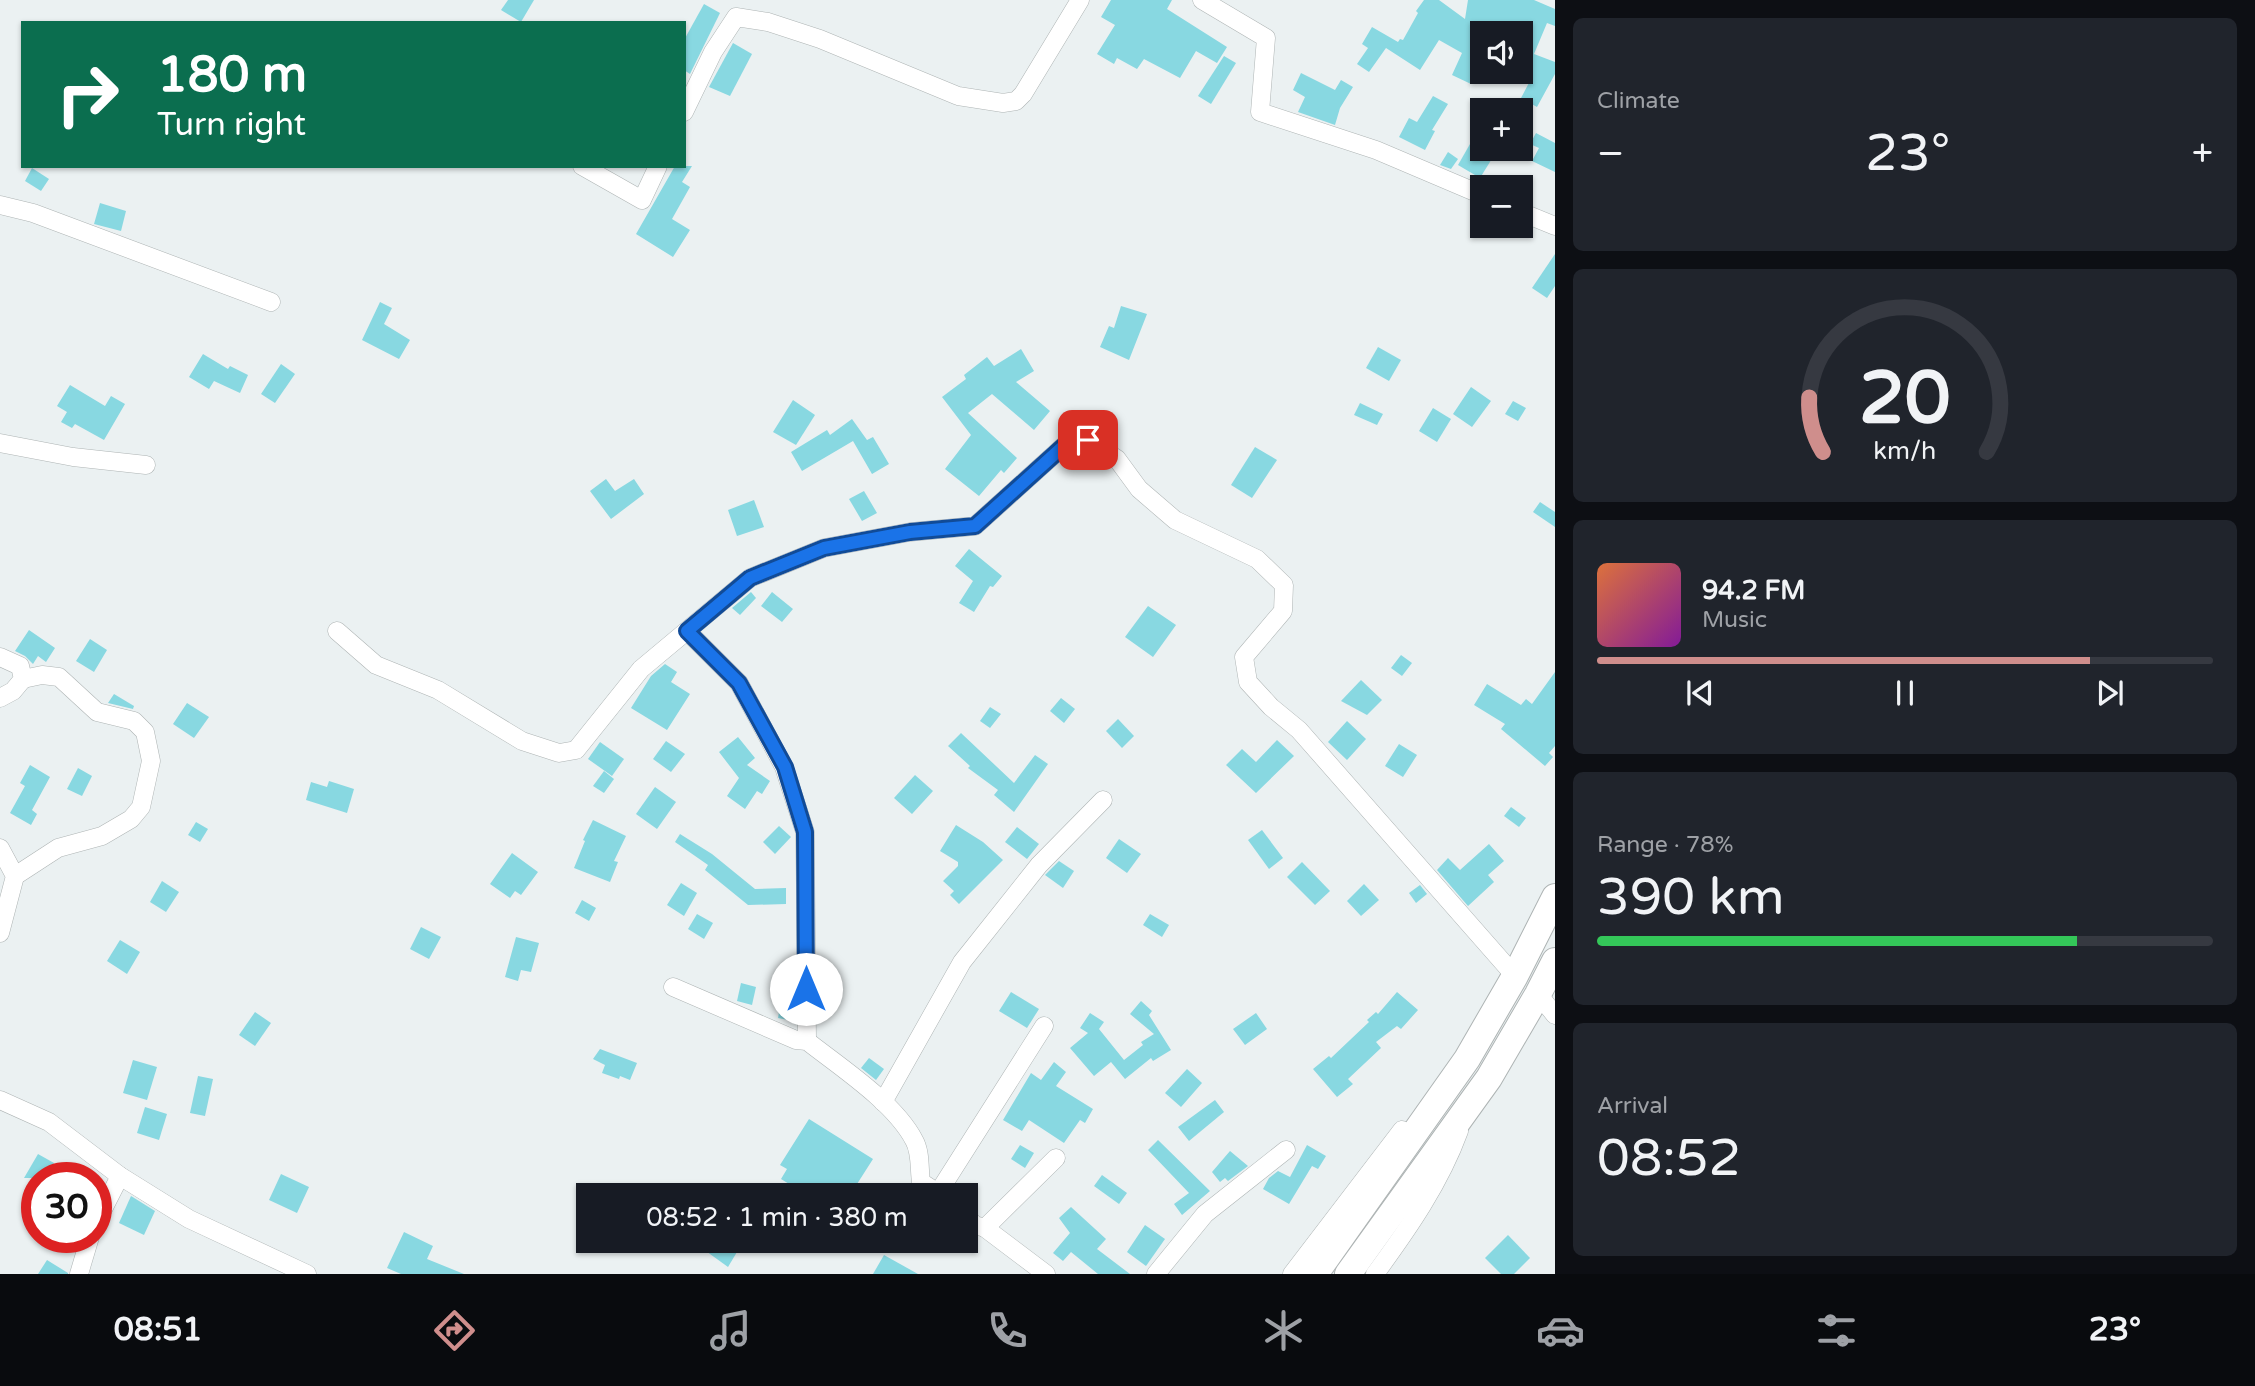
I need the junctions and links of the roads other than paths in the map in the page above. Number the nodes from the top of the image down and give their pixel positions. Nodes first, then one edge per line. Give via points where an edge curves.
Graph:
1 (1080, 0) edge
2 (1202, 0) edge
3 (686, 108) edge
4 (586, 168) edge
5 (657, 168) edge
6 (1470, 190) edge
7 (0, 205) edge
8 (1533, 217) edge
9 (1555, 226) edge
10 (271, 302) dead end
11 (0, 443) edge
12 (146, 465) dead end
13 (337, 631) dead end
14 (687, 631) junction
15 (0, 657) edge
16 (23, 679) junction
17 (0, 698) edge
18 (1103, 800) dead end
19 (0, 848) edge
20 (15, 876) junction
21 (1555, 897) edge
22 (0, 933) edge
23 (1555, 961) edge
24 (1515, 976) junction
25 (673, 987) dead end
26 (1538, 994) junction
27 (1555, 1015) edge
28 (1044, 1026) dead end
29 (807, 1041) junction
30 (1442, 1097) junction
31 (0, 1100) edge
32 (883, 1101) junction
33 (1465, 1114) junction
34 (1286, 1150) dead end
35 (1056, 1158) dead end
36 (120, 1176) junction
37 (922, 1183) edge
38 (946, 1183) edge
39 (112, 1192) edge
40 (978, 1226) edge
41 (985, 1228) junction
42 (85, 1253) edge
43 (79, 1274) edge
44 (307, 1274) edge
45 (1046, 1274) edge
46 (1156, 1274) edge
47 (1292, 1274) edge
48 (1315, 1274) edge
49 (1348, 1274) edge
50 (1375, 1274) edge

1 - 3 street via 1016,101 958,96 820,39 736,17
2 - 6 street via 1266,38 1260,112 1376,150
4 - 5 street via 642,200
7 - 10 street via 33,213
8 - 9 street
11 - 12 street
13 - 14 street via 376,665 438,690 522,741 559,753 576,750 641,669
14 - 24 street via 750,578 824,548 975,526 1067,443 1088,440 1117,459 1139,489 1175,520 1257,559 1284,586 1283,611 1244,657 1248,682 1299,730
14 - 29 street via 739,683 785,767 805,832
15 - 16 street via 20,666
16 - 17 street
16 - 20 street via 59,677 97,712 134,721 145,732 150,761 141,807 131,819 102,836 58,848
18 - 32 street via 1038,865 962,962
19 - 20 street
20 - 22 street
21 - 24 highway
23 - 26 highway
24 - 30 highway
25 - 29 street
26 - 27 street
26 - 33 highway
28 - 38 street
29 - 32 street
30 - 47 street via 1407,1123
30 - 48 highway
31 - 36 street via 49,1122
32 - 37 street via 914,1140
33 - 49 highway
33 - 50 street via 1431,1192
34 - 46 street via 1205,1214
35 - 41 street
36 - 39 street
36 - 44 street via 189,1219
40 - 41 street
41 - 45 street
42 - 43 street

